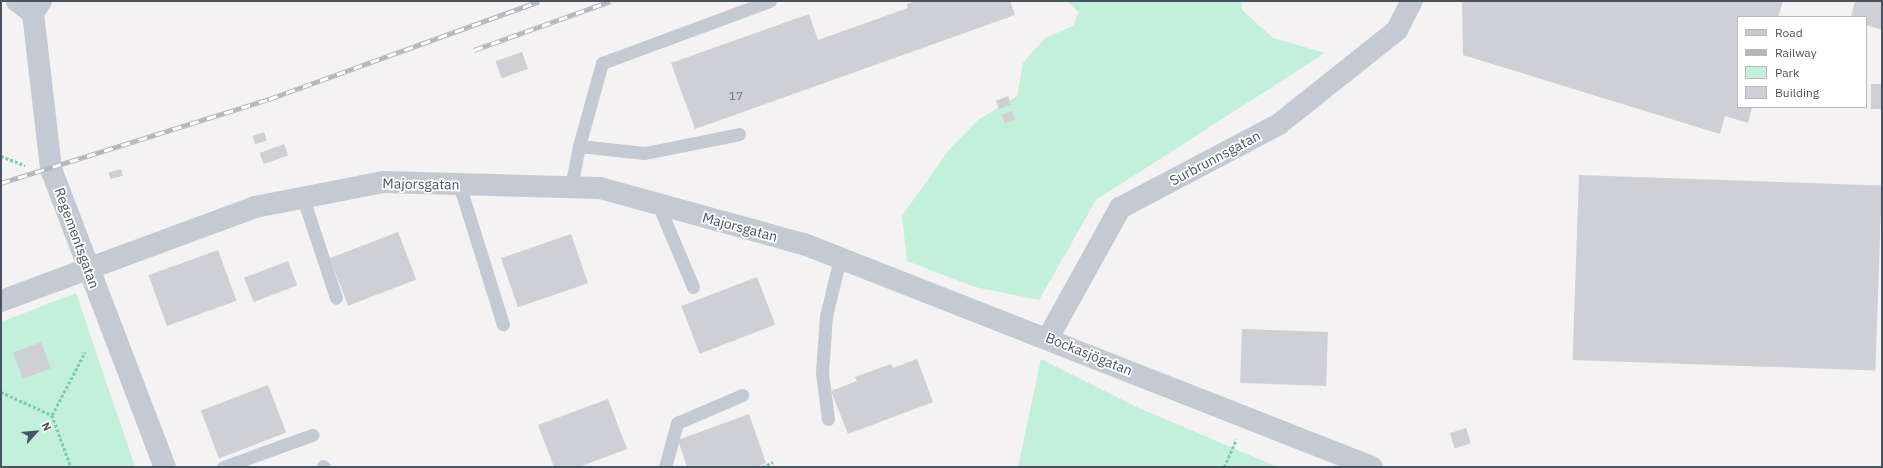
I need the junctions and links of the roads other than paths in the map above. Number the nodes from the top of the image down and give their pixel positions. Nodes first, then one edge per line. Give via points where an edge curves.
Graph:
1 (770, 1) edge
2 (1412, 1) edge
3 (30, 5) edge
4 (739, 134) dead end
5 (579, 146) junction
6 (459, 184) junction
7 (571, 188) junction
8 (303, 198) junction
9 (658, 204) junction
10 (804, 244) joint
11 (840, 258) junction
12 (88, 268) junction
13 (693, 287) dead end
14 (336, 298) dead end
15 (1, 301) edge
16 (503, 324) dead end
17 (1048, 338) junction
18 (742, 395) dead end
19 (828, 419) dead end
20 (312, 435) dead end
21 (165, 467) edge
22 (223, 467) edge
23 (665, 467) edge
24 (1372, 467) edge

1 - 5 lane via 602,63
2 - 17 street, Surbrunnsgatan via 1397,30 1279,124 1120,208
3 - 12 street, Regementsgatan via 51,169
4 - 5 lane via 645,153
5 - 7 lane
6 - 7 street, Majorsgatan
6 - 8 street, Majorsgatan via 384,182
6 - 16 lane
7 - 9 street, Majorsgatan via 600,188
8 - 12 street, Majorsgatan via 255,207
8 - 14 lane
9 - 10 street, Majorsgatan
9 - 13 lane
10 - 11 street, Bockasjögatan
11 - 17 street, Bockasjögatan
11 - 19 lane via 826,316 822,373
12 - 15 street, Majorsgatan
12 - 21 street, Regementsgatan
17 - 24 street, Bockasjögatan
18 - 23 lane via 677,423
20 - 22 lane

